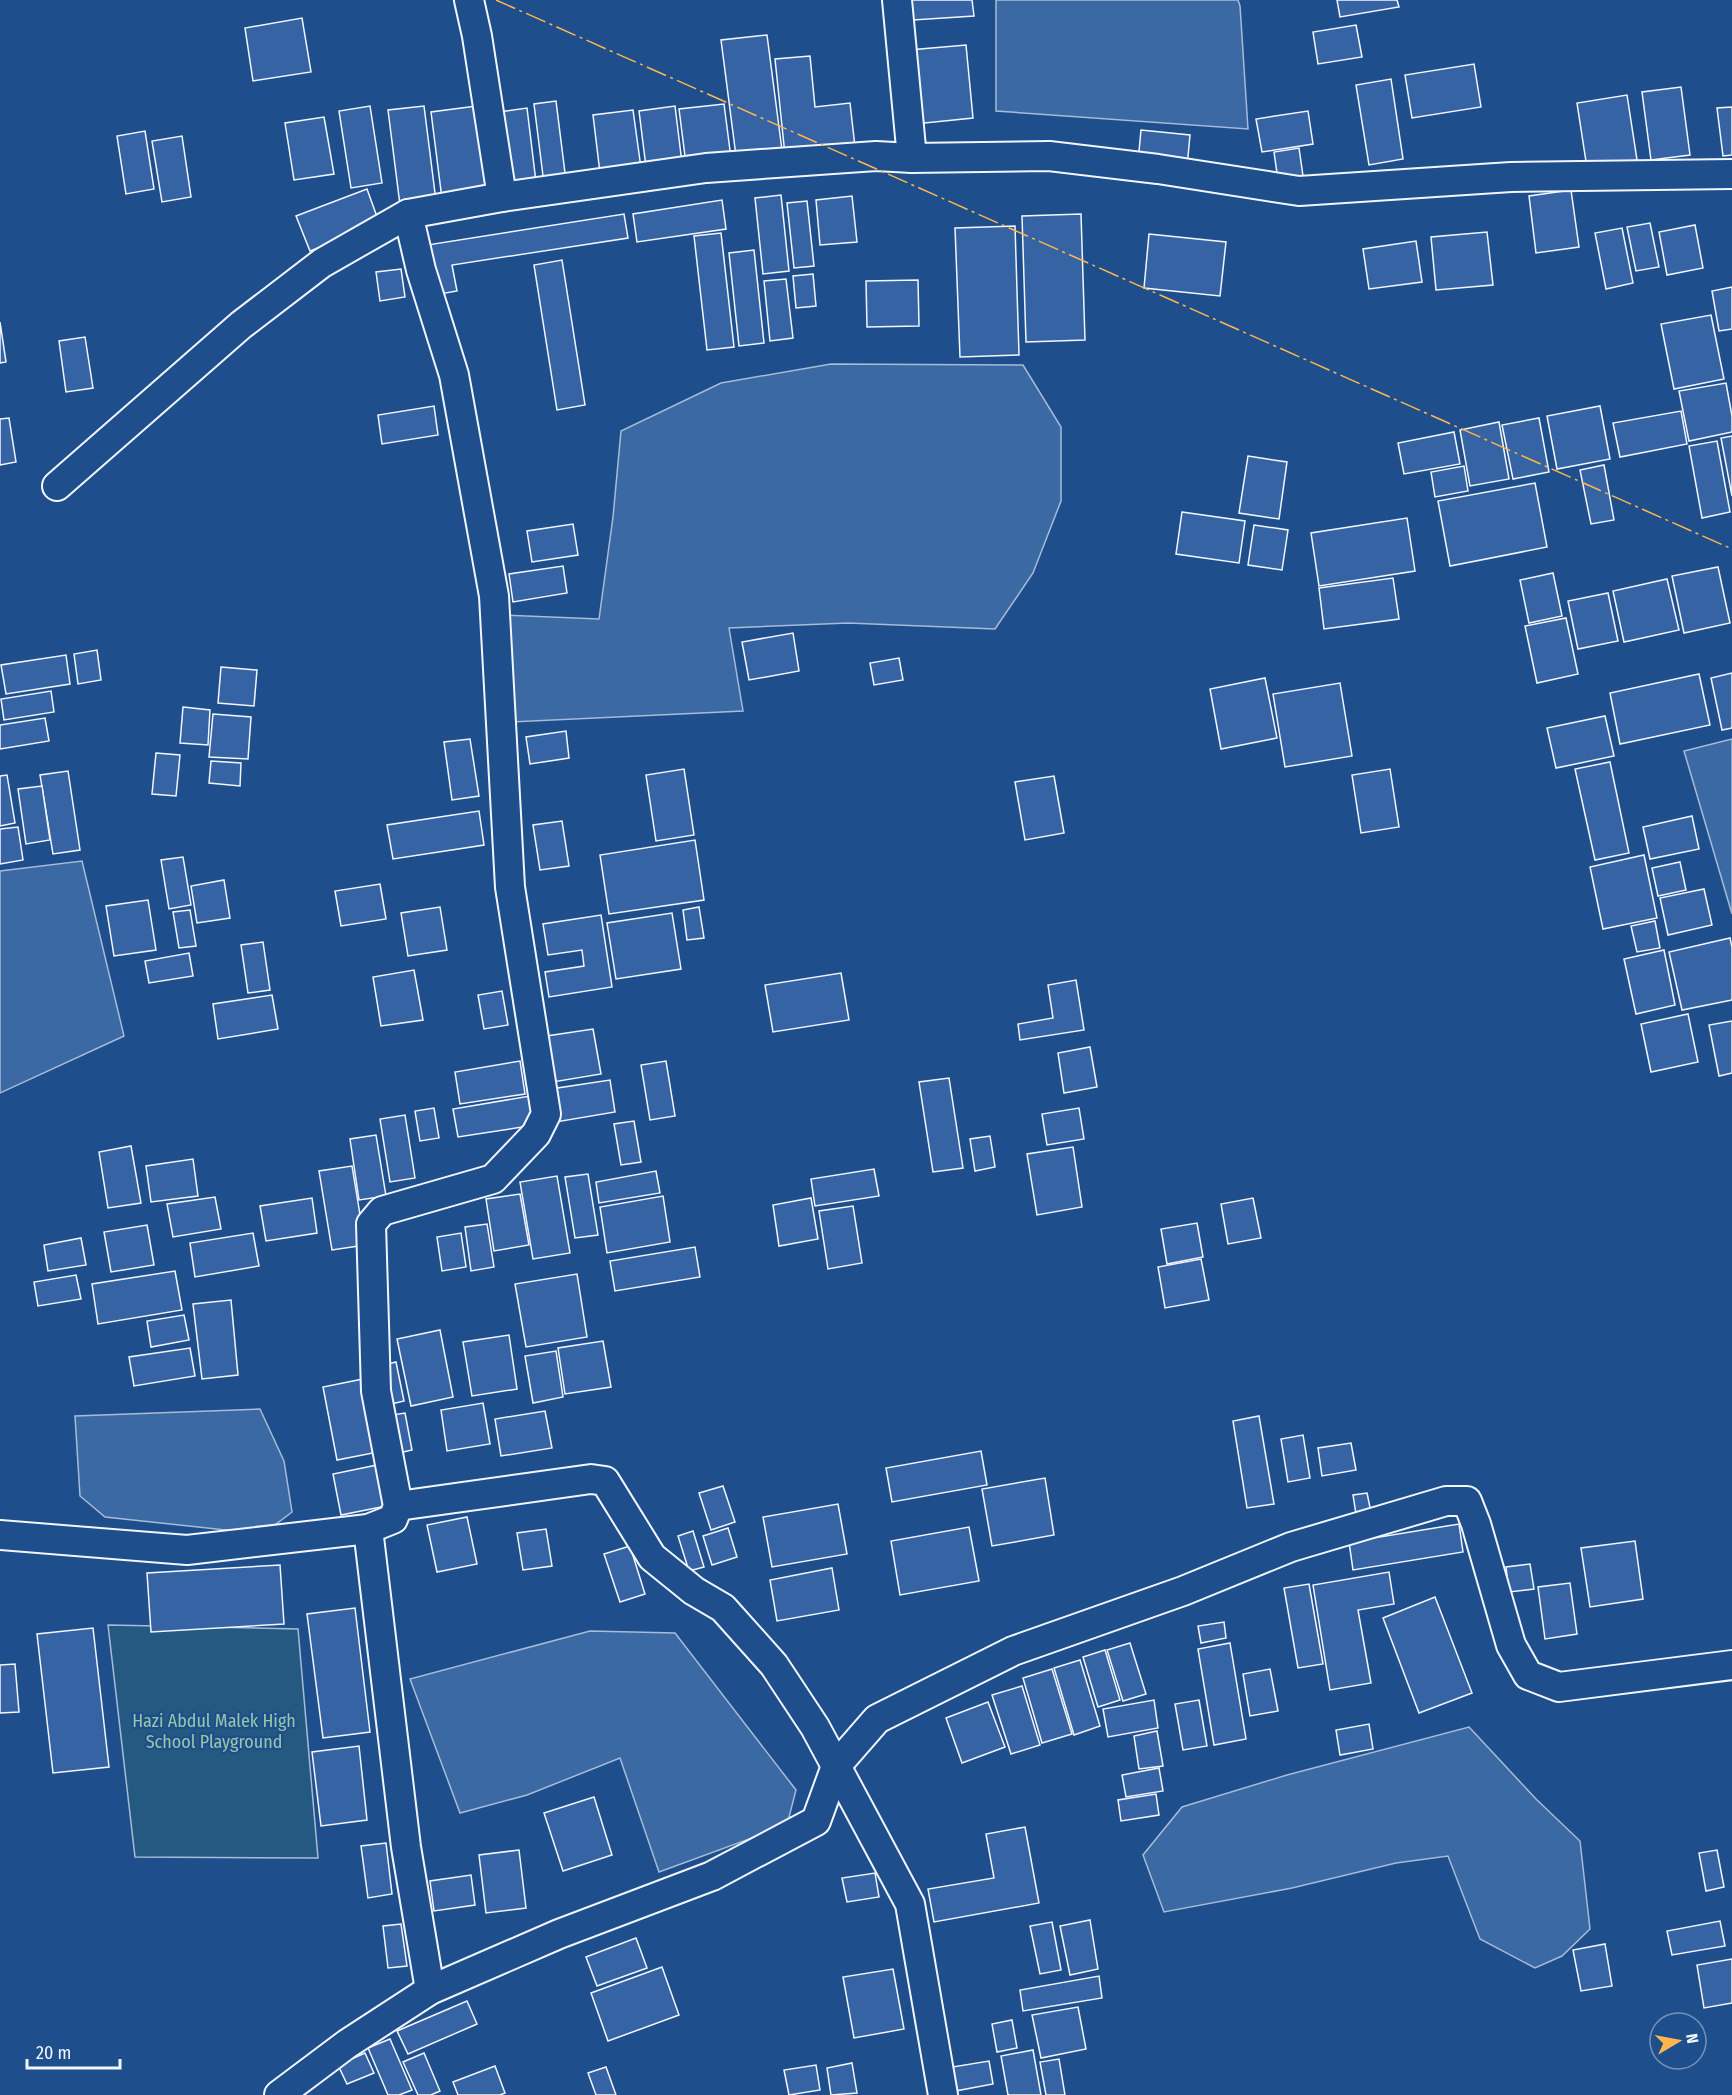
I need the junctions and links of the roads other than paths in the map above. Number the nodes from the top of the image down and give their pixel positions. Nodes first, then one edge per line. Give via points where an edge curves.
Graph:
1 (469, 0) edge
2 (897, 0) edge
3 (912, 158) junction
4 (1732, 174) edge
5 (502, 197) junction
6 (408, 214) junction
7 (57, 486) dead end
8 (398, 1506) junction
9 (368, 1529) junction
10 (0, 1534) edge
11 (1732, 1665) edge
12 (836, 1766) junction
13 (430, 1990) junction
14 (279, 2095) edge
15 (943, 2095) edge

1 - 5 street
2 - 3 street
3 - 4 street via 1049,156 1299,191 1511,177
3 - 5 street via 876,156 706,168
5 - 6 street
6 - 7 street via 322,263 241,325
6 - 8 street via 454,375 494,596 510,887 546,1114 536,1134 493,1179 382,1210 371,1224 376,1391
8 - 9 street via 393,1519
8 - 12 street via 591,1479 605,1481 652,1557 693,1591 723,1608 774,1665 815,1726
9 - 10 street via 187,1550
9 - 13 street via 406,1846
11 - 12 street via 1559,1687 1528,1675 1511,1645 1467,1501 1446,1501 1291,1547 1183,1591 1013,1651 877,1719
12 - 13 street via 816,1821 712,1876 559,1934
12 - 15 street via 910,1904
13 - 14 street via 347,2044

